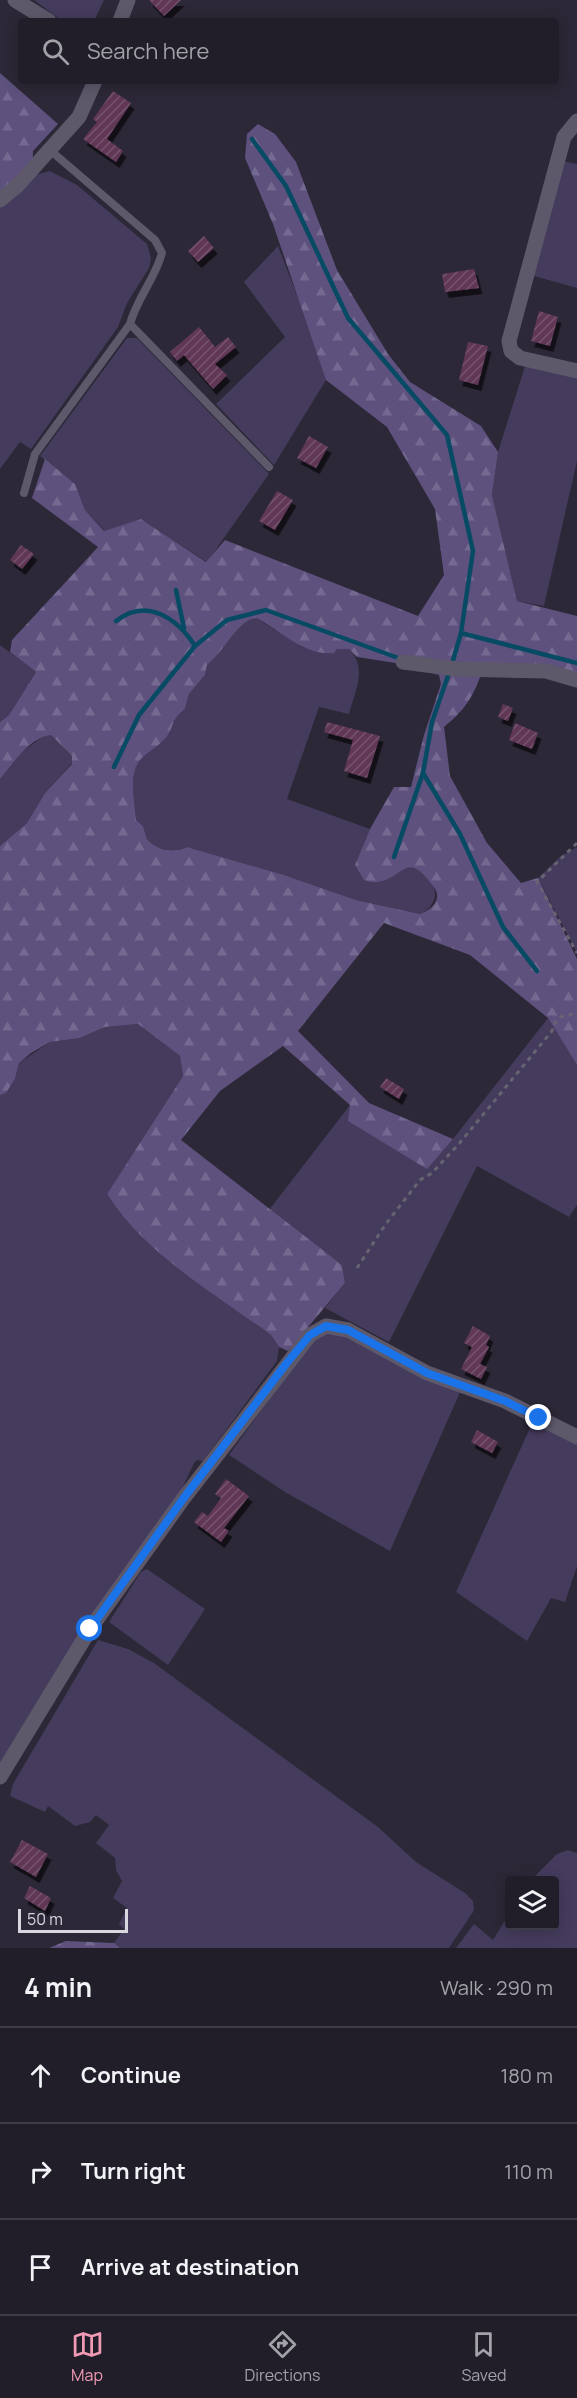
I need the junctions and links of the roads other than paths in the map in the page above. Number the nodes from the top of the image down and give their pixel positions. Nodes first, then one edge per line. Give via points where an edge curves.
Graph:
1 (15, 0) edge
2 (128, 0) edge
3 (44, 18) edge
4 (121, 18) edge
5 (95, 84) edge
6 (577, 121) edge
7 (51, 151) junction
8 (0, 200) edge
9 (130, 324) junction
10 (577, 371) edge
11 (269, 467) dead end
12 (24, 493) dead end
13 (403, 662) dead end
14 (577, 680) edge
15 (577, 1437) edge
16 (0, 1777) edge

1 - 3 street
2 - 4 street
5 - 7 street via 79,117
6 - 10 street via 564,136 509,341 511,351 520,358
7 - 8 street
7 - 9 lane via 155,240 162,253 159,266 135,304
9 - 11 lane
9 - 12 lane via 35,454
13 - 14 street via 450,668 546,671
15 - 16 street via 505,1401 427,1373 348,1330 326,1326 310,1335 183,1499 90,1629

